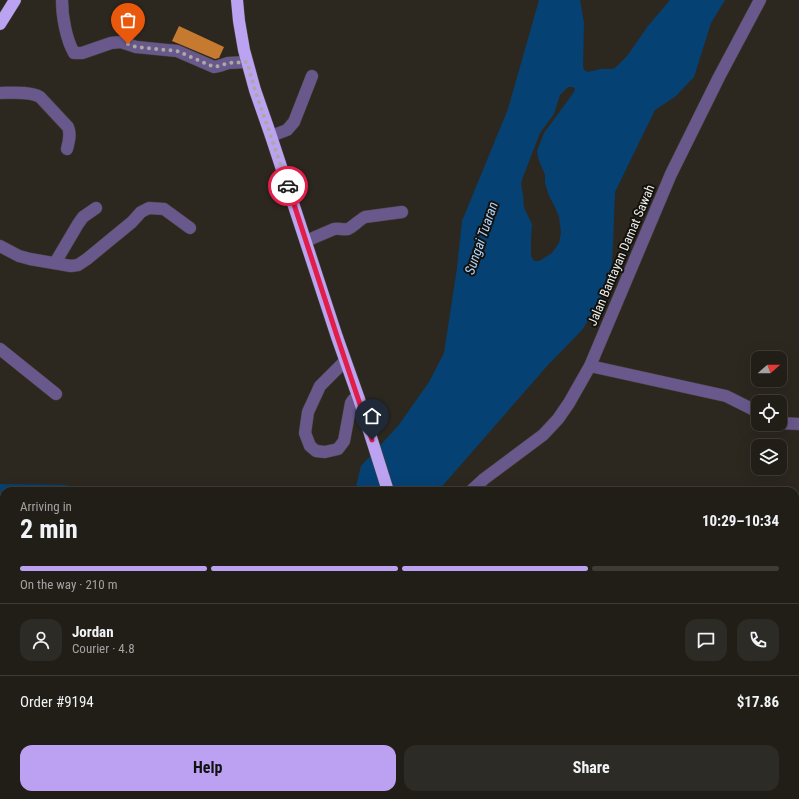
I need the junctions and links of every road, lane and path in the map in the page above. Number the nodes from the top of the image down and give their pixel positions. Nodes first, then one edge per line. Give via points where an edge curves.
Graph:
1 (15, 0) edge
2 (62, 0) edge
3 (237, 0) edge
4 (760, 0) edge
5 (0, 24) edge
6 (247, 62) junction
7 (312, 76) dead end
8 (0, 93) edge
9 (271, 136) junction
10 (67, 149) dead end
11 (96, 208) dead end
12 (402, 212) dead end
13 (190, 228) dead end
14 (306, 241) junction
15 (0, 246) edge
16 (55, 263) junction
17 (0, 349) edge
18 (345, 361) junction
19 (590, 366) junction
20 (56, 394) dead end
21 (359, 399) junction
22 (751, 408) edge
23 (787, 423) edge
24 (799, 424) edge
25 (387, 487) edge
26 (476, 487) edge

1 - 5 highway
2 - 6 street via 68,38 74,53 121,42 136,47 177,51 214,67
3 - 6 highway
4 - 19 street, Jalan Bantayan Damat Sawah via 671,174
6 - 9 highway
7 - 9 street via 294,122 287,130
8 - 10 street via 35,94 40,97 68,127 70,135
9 - 14 highway
11 - 16 street via 83,217
12 - 14 street via 365,217 346,230 334,229
13 - 16 street via 164,209 149,208 78,265
14 - 18 highway
15 - 16 street via 19,256
17 - 20 street
18 - 21 highway
18 - 21 street via 320,386 308,412 306,433 310,446 316,451 325,452 338,449 344,441 351,403
19 - 22 street via 726,396
19 - 26 street, Jalan Bantayan Damat Sawah via 558,420 543,435
21 - 25 highway
23 - 24 street

